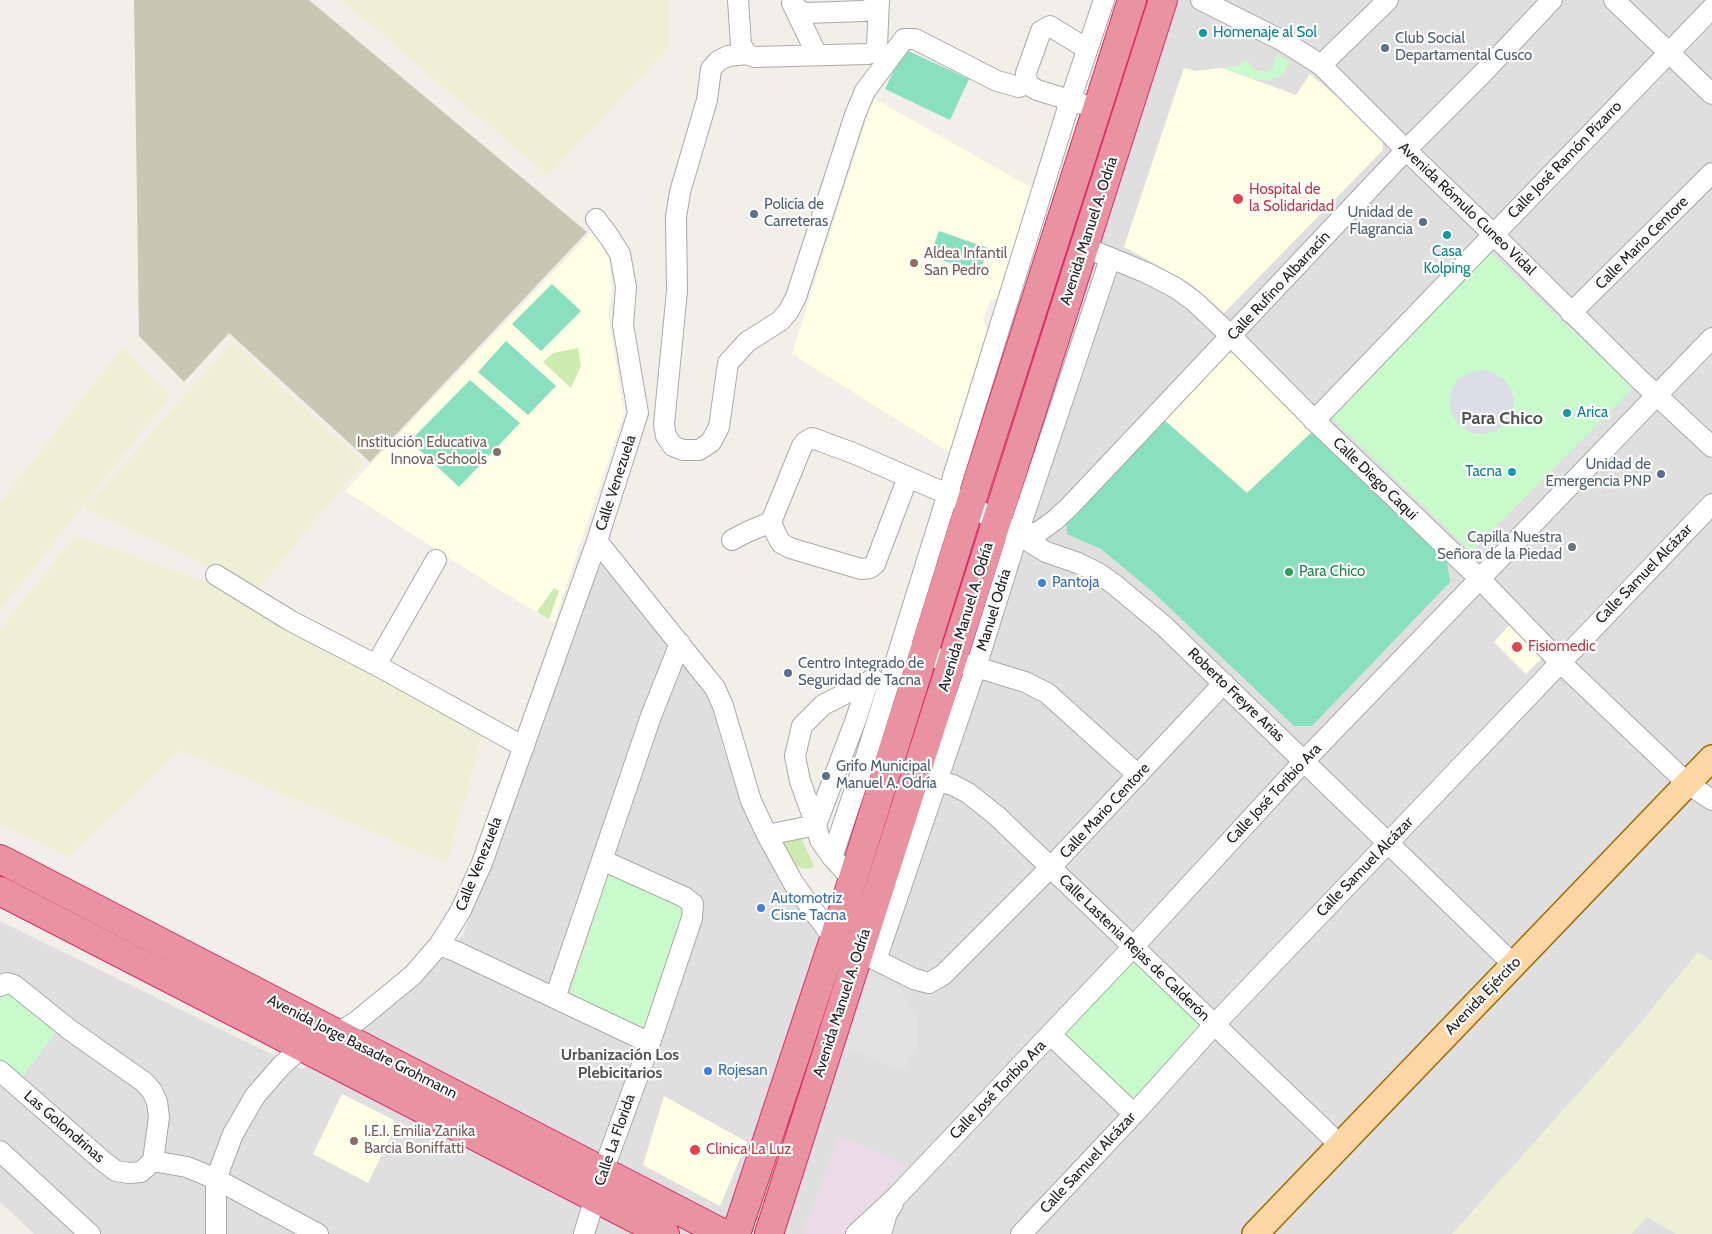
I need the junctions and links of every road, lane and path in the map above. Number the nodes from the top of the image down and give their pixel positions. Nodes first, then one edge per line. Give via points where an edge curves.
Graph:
1 (738, 0) edge
2 (1104, 0) edge
3 (1132, 0) edge
4 (1163, 0) edge
5 (1201, 0) edge
6 (1388, 0) edge
7 (1552, 0) edge
8 (1614, 0) edge
9 (1238, 8) edge
10 (1712, 8) edge
11 (797, 9) edge
12 (875, 9) edge
13 (1087, 49) junction
14 (875, 51) junction
15 (1669, 52) junction
16 (747, 54) junction
17 (817, 55) junction
18 (1321, 65) junction
19 (881, 70) junction
20 (1027, 84) junction
21 (1712, 94) edge
22 (1070, 101) junction
23 (1097, 109) junction
24 (1406, 150) junction
25 (1712, 173) edge
26 (596, 219) dead end
27 (1494, 234) junction
28 (1084, 247) junction
29 (1110, 258) junction
30 (1571, 313) junction
31 (1231, 336) junction
32 (1712, 338) edge
33 (1656, 396) junction
34 (1314, 421) junction
35 (1712, 447) edge
36 (908, 477) junction
37 (959, 499) junction
38 (1712, 504) edge
39 (771, 522) junction
40 (1007, 527) junction
41 (732, 540) dead end
42 (597, 541) junction
43 (436, 560) dead end
44 (216, 575) dead end
45 (1480, 579) junction
46 (680, 643) junction
47 (911, 652) junction
48 (1560, 662) junction
49 (964, 664) junction
50 (376, 665) junction
51 (893, 669) junction
52 (868, 682) junction
53 (1224, 683) junction
54 (524, 747) junction
55 (1712, 758) edge
56 (1304, 761) junction
57 (1138, 775) junction
58 (925, 781) junction
59 (1687, 783) junction
60 (1712, 800) edge
61 (816, 825) junction
62 (767, 835) junction
63 (1388, 842) junction
64 (832, 857) junction
65 (0, 859) edge
66 (602, 860) junction
67 (1050, 868) junction
68 (853, 880) junction
69 (0, 891) edge
70 (834, 939) junction
71 (438, 945) junction
72 (1134, 946) junction
73 (867, 956) junction
74 (1513, 964) junction
75 (0, 986) edge
76 (554, 998) junction
77 (1214, 1024) junction
78 (336, 1034) junction
79 (1051, 1035) junction
80 (650, 1043) junction
81 (302, 1047) junction
82 (0, 1071) edge
83 (1134, 1114) junction
84 (1340, 1145) junction
85 (0, 1151) edge
86 (153, 1161) junction
87 (603, 1171) junction
88 (216, 1178) junction
89 (898, 1196) junction
90 (596, 1197) junction
91 (90, 1234) edge
92 (216, 1234) edge
93 (318, 1234) edge
94 (584, 1234) edge
95 (665, 1234) edge
96 (724, 1234) edge
97 (736, 1234) edge
98 (769, 1234) edge
99 (856, 1234) edge
100 (881, 1234) edge
101 (1021, 1234) edge
102 (1255, 1234) edge

1 - 16 street via 741,45
2 - 13 street, Avenida Manuel A. Odría
3 - 23 highway, Avenida Manuel A. Odría
4 - 28 highway, Avenida Manuel A. Odría
5 - 9 street, Avenida Rómulo Cuneo Vidal
6 - 18 street
7 - 24 street, Calle Rufino Albarracín
8 - 15 street
9 - 18 street, Avenida Rómulo Cuneo Vidal
10 - 15 street, Calle José Ramón Pizarro
11 - 12 street
11 - 17 street
12 - 14 street
13 - 20 street via 1050,26 1041,31 1026,73
13 - 22 street, Avenida Manuel A. Odría
14 - 17 street via 868,54
14 - 19 street
15 - 21 street
15 - 27 street, Calle José Ramón Pizarro
16 - 17 street via 754,57
16 - 19 street via 728,56 712,69 707,100 680,192 676,217 678,291 664,424 666,436 673,446 683,450 699,450 711,442 720,427 728,363 747,342 780,321 796,297 855,115 865,91
18 - 24 street, Avenida Rómulo Cuneo Vidal
19 - 20 street via 904,39 910,38 997,81 1019,87
20 - 22 street
22 - 23 street
22 - 37 street, Avenida Manuel A. Odría
23 - 37 highway, Avenida Manuel A. Odría
24 - 27 street, Avenida Rómulo Cuneo Vidal
24 - 31 street, Calle Rufino Albarracín
25 - 30 street, Calle Mario Centore
26 - 42 street, Calle Venezuela via 620,254 626,287 622,325 638,413
27 - 30 street, Avenida Rómulo Cuneo Vidal
27 - 34 street, Calle José Ramón Pizarro
28 - 29 street, Calle Diego Caqui
28 - 40 highway, Avenida Manuel A. Odría
29 - 31 street, Calle Diego Caqui via 1176,288
29 - 40 street
30 - 33 street, Avenida Rómulo Cuneo Vidal
31 - 34 street, Calle Diego Caqui
31 - 40 street, Calle Rufino Albarracín via 1055,520 1038,533
32 - 33 street, Calle José Toribio Ara
33 - 35 street, Avenida Rómulo Cuneo Vidal
33 - 45 street, Calle José Toribio Ara
34 - 45 street, Calle Diego Caqui
36 - 37 street, Roberto Freyre Arias
36 - 39 street, Roberto Freyre Arias via 853,453 808,439 802,446
36 - 39 street via 875,564 870,568 861,569 790,548 781,542
37 - 40 street, Roberto Freyre Arias
37 - 47 highway, Avenida Manuel A. Odría
38 - 48 street, Calle Samuel Alcázar
39 - 41 street
40 - 49 highway, Avenida Manuel A. Odría
40 - 53 street, Roberto Freyre Arias via 1046,552 1078,563 1115,585
42 - 46 street
42 - 54 street, Calle Venezuela
43 - 50 street
44 - 50 street via 291,621
45 - 48 street, Calle Diego Caqui
45 - 56 street, Calle José Toribio Ara
46 - 62 street via 715,688 751,800
46 - 66 street
47 - 49 street
47 - 51 street, Avenida Manuel A. Odría
47 - 68 highway, Avenida Manuel A. Odría
48 - 59 street, Calle Diego Caqui
48 - 63 street, Calle Samuel Alcázar
49 - 57 street via 1025,682 1047,693
49 - 58 highway, Avenida Manuel A. Odría
50 - 54 street
51 - 52 street
51 - 64 street, Avenida Manuel A. Odría
52 - 61 street
52 - 61 street via 823,705 802,726 795,756
53 - 56 street, Roberto Freyre Arias
53 - 57 street, Calle Mario Centore
54 - 71 street, Calle Venezuela via 482,863 461,910
55 - 59 main road, Avenida Ejército
56 - 63 street, Roberto Freyre Arias
56 - 72 street, Calle José Toribio Ara
57 - 67 street, Calle Mario Centore
58 - 67 street, Calle Lastenia Rejas de Calderón via 952,785 968,793
58 - 73 highway, Avenida Manuel A. Odría
59 - 60 street, Calle Diego Caqui
59 - 74 main road, Avenida Ejército
61 - 62 street
61 - 64 street via 820,840
62 - 70 street via 794,884
63 - 74 street, Roberto Freyre Arias
63 - 77 street, Calle Samuel Alcázar
64 - 68 street
65 - 78 highway, Avenida Jorge Basadre Grohmann
66 - 76 street
66 - 80 street, Calle La Florida via 693,904 692,918
67 - 72 street, Calle Lastenia Rejas de Calderón
67 - 73 street, Calle Mario Centore via 943,975 929,983
68 - 70 highway, Avenida Manuel A. Odría
69 - 81 highway, Avenida Jorge Basadre Grohmann
70 - 73 street
70 - 97 highway, Avenida Manuel A. Odría
71 - 76 street
71 - 78 street, Calle Venezuela via 413,975
72 - 77 street, Calle Lastenia Rejas de Calderón
72 - 79 street, Calle José Toribio Ara
73 - 98 highway, Avenida Manuel A. Odría
74 - 84 main road, Avenida Ejército
75 - 86 street via 14,985 152,1091 159,1117
76 - 80 street
77 - 83 street, Calle Samuel Alcázar
77 - 84 street, Calle Lastenia Rejas de Calderón
78 - 81 street, Calle Venezuela
78 - 87 highway, Avenida Jorge Basadre Grohmann
79 - 83 street
79 - 89 street, Calle José Toribio Ara
80 - 87 street, Calle La Florida
81 - 88 street, Calle Venezuela via 268,1080 244,1113
81 - 90 highway, Avenida Jorge Basadre Grohmann
82 - 86 street, Las Golondrinas via 116,1170 141,1172
83 - 101 street, Calle Samuel Alcázar
84 - 102 main road, Avenida Ejército
85 - 91 street
86 - 88 street via 187,1167
87 - 90 street, Calle La Florida
87 - 96 highway, Avenida Jorge Basadre Grohmann
88 - 92 street, Calle Venezuela
88 - 93 street
89 - 99 street, Calle José Toribio Ara
89 - 100 street, Calle José Toribio Ara via 887,1213
90 - 94 street, Calle La Florida
90 - 95 highway, Avenida Jorge Basadre Grohmann

